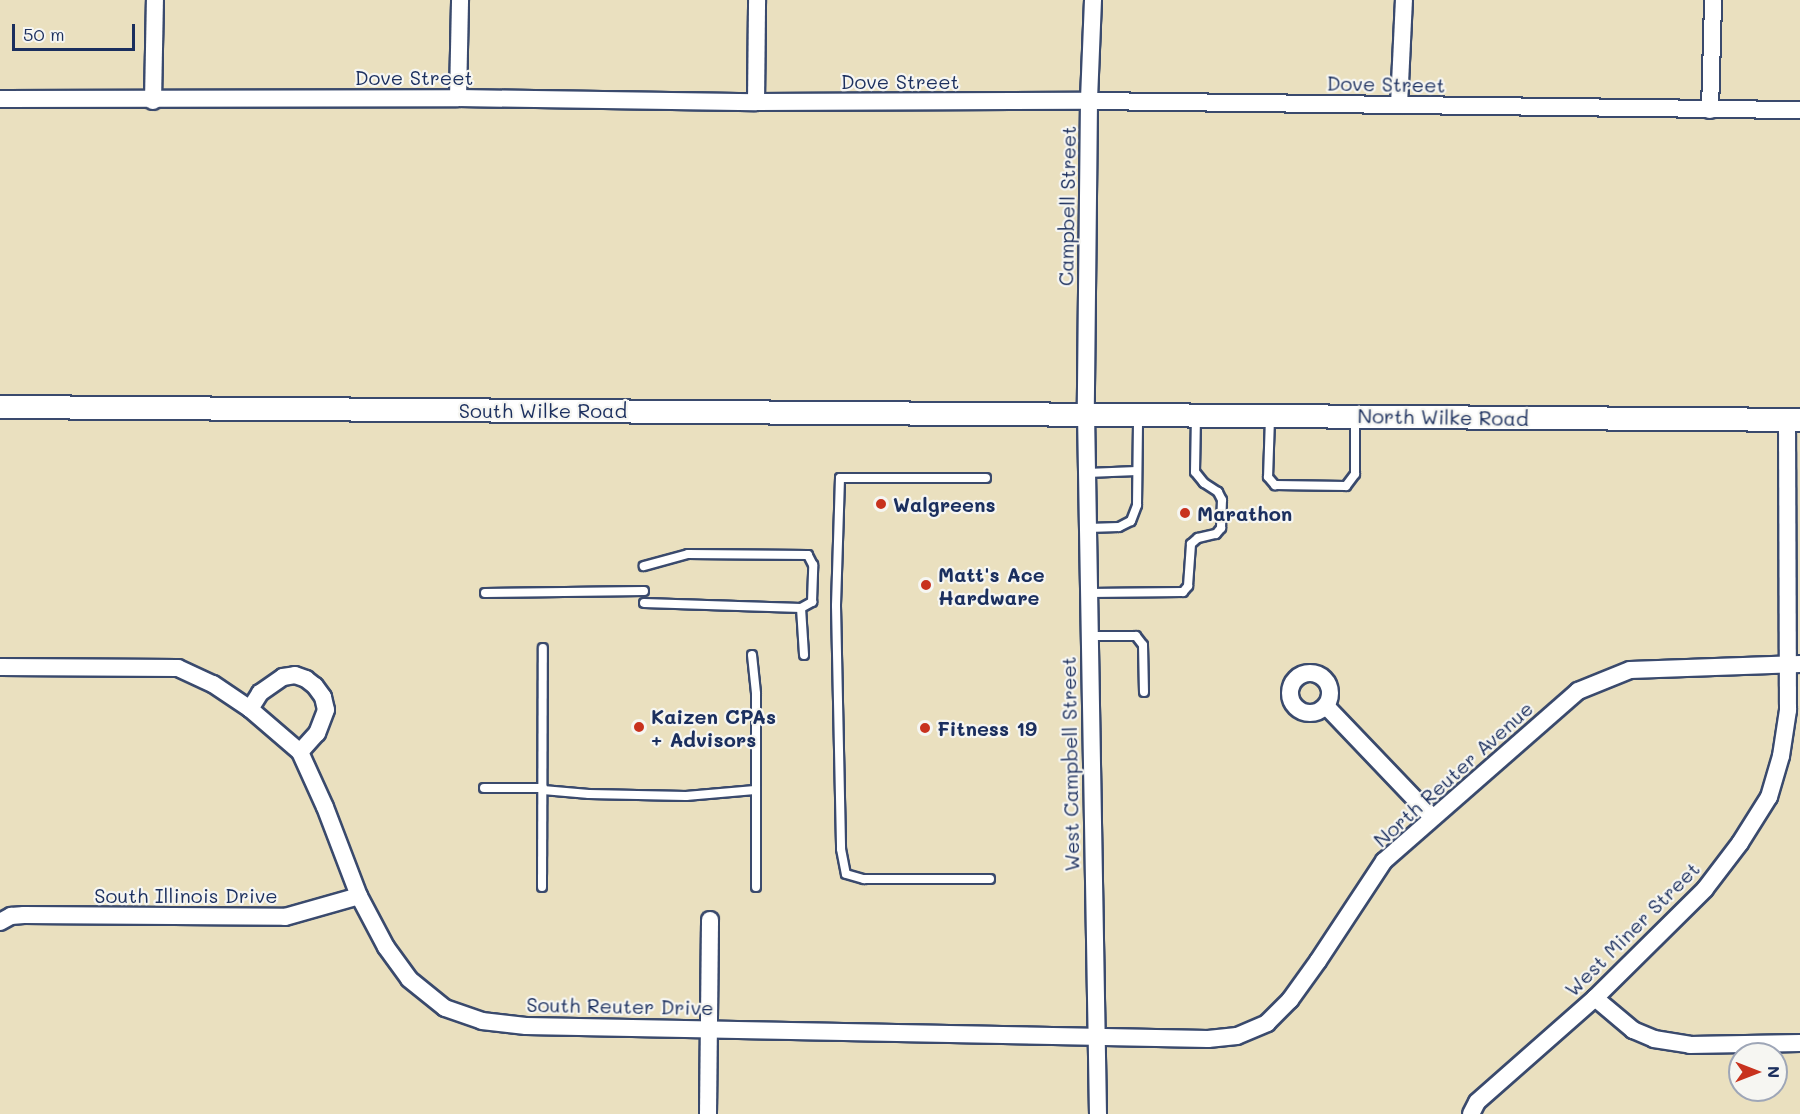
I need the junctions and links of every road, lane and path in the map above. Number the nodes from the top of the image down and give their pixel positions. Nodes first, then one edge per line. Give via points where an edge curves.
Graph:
1 (155, 0) edge
2 (460, 0) edge
3 (757, 0) edge
4 (1093, 0) edge
5 (1404, 0) edge
6 (1713, 0) edge
7 (458, 98) junction
8 (0, 99) edge
9 (153, 100) junction
10 (1089, 101) junction
11 (756, 102) junction
12 (1399, 105) junction
13 (1710, 110) junction
14 (1800, 110) edge
15 (0, 407) edge
16 (1086, 413) junction
17 (1138, 414) junction
18 (1196, 414) junction
19 (1270, 415) junction
20 (1355, 416) junction
21 (1793, 420) edge
22 (1137, 471) junction
23 (1087, 473) junction
24 (986, 478) dead end
25 (1088, 528) junction
26 (644, 566) dead end
27 (644, 591) dead end
28 (485, 593) dead end
29 (1089, 593) junction
30 (644, 603) dead end
31 (801, 608) junction
32 (1089, 636) junction
33 (543, 648) dead end
34 (752, 655) dead end
35 (804, 655) dead end
36 (1794, 664) edge
37 (0, 667) edge
38 (1144, 692) dead end
39 (1326, 706) dead end
40 (249, 709) junction
41 (300, 752) junction
42 (484, 788) dead end
43 (543, 789) junction
44 (755, 790) junction
45 (1432, 817) junction
46 (990, 879) dead end
47 (756, 886) dead end
48 (542, 887) dead end
49 (359, 896) junction
50 (4, 915) edge
51 (710, 920) dead end
52 (1595, 998) junction
53 (708, 1029) junction
54 (1096, 1037) junction
55 (1800, 1043) edge
56 (708, 1114) edge
57 (1098, 1114) edge
58 (1471, 1114) edge

1 - 9 street
2 - 7 street
3 - 11 street
4 - 10 street, Campbell Street
5 - 12 street
6 - 13 street
7 - 9 street, Dove Street
7 - 11 street, Dove Street
8 - 9 street, Dove Street
10 - 11 street, Dove Street
10 - 12 street, Dove Street
10 - 16 street, Campbell Street
12 - 13 street, Dove Street
13 - 14 street, Dove Street
15 - 16 main road, South Wilke Road
16 - 17 main road, North Wilke Road
16 - 23 street, West Campbell Street
17 - 18 main road, North Wilke Road
17 - 22 lane
18 - 19 main road, North Wilke Road
18 - 29 lane via 1195,472 1222,500 1221,528 1191,544 1188,586 1183,591
19 - 20 main road, North Wilke Road
19 - 20 lane via 1268,477 1275,485 1346,486 1355,474
20 - 21 main road, North Wilke Road
21 - 36 street, West Miner Street
22 - 23 lane
22 - 25 lane via 1137,506 1131,520 1119,527
23 - 25 street, West Campbell Street
24 - 46 lane via 840,478 837,718 841,849 846,874 864,879
25 - 29 street, West Campbell Street
26 - 31 lane via 688,554 808,555 813,565 812,602
27 - 28 lane
29 - 32 street, West Campbell Street
30 - 31 lane
31 - 35 lane
32 - 38 lane via 1137,636 1143,645
32 - 54 street, West Campbell Street
33 - 43 lane
34 - 44 lane via 756,694
36 - 45 street, North Reuter Avenue via 1630,670 1603,680 1578,691
36 - 52 street, West Miner Street via 1781,756 1769,797 1705,889
37 - 40 street, South Reuter Drive via 177,668 213,684
39 - 45 street
40 - 41 street, South Reuter Drive
40 - 41 street via 260,693 283,676 295,675 315,686 326,710 317,733
41 - 49 street, South Reuter Drive
42 - 43 lane
43 - 44 lane via 667,796
43 - 48 lane
44 - 47 lane
45 - 54 street, North Reuter Avenue via 1384,861 1290,1000 1267,1023 1237,1036 1208,1039
49 - 50 street, South Illinois Drive via 285,917
49 - 53 street, South Reuter Drive via 386,947 409,979 445,1008 482,1021 526,1026
51 - 53 street
52 - 55 street via 1633,1030 1654,1039 1690,1045
52 - 58 street, West Miner Street via 1477,1102
53 - 54 street, South Reuter Drive
53 - 56 street
54 - 57 street, West Campbell Street

